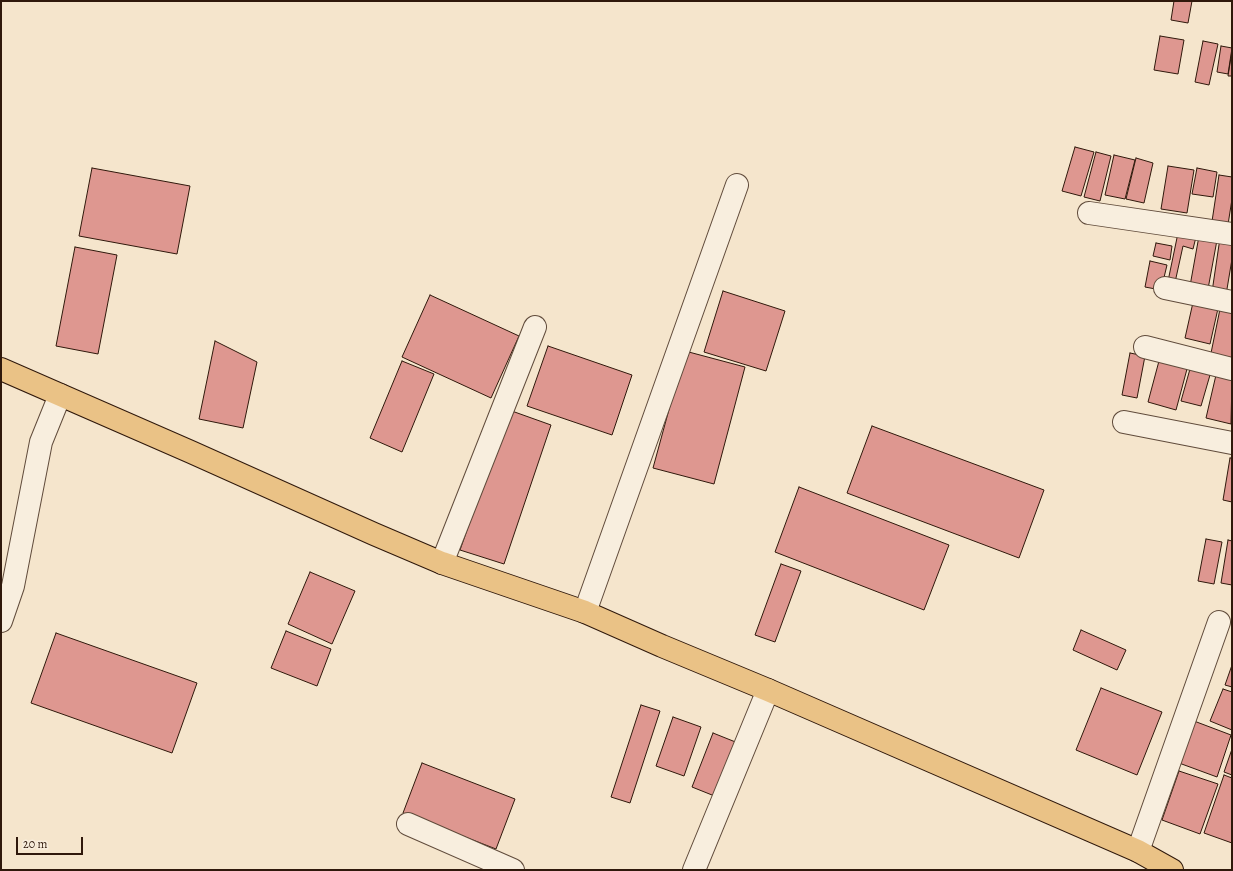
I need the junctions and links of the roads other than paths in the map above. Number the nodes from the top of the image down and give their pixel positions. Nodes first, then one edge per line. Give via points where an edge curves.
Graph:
1 (737, 185) dead end
2 (1089, 213) dead end
3 (1232, 234) edge
4 (1165, 288) dead end
5 (1232, 302) edge
6 (536, 327) dead end
7 (1145, 347) dead end
8 (1, 369) edge
9 (1232, 369) edge
10 (60, 395) junction
11 (1124, 422) dead end
12 (1232, 443) edge
13 (442, 563) junction
14 (585, 612) junction
15 (1, 621) edge
16 (1219, 622) dead end
17 (768, 690) junction
18 (408, 824) dead end
19 (1138, 851) junction
20 (513, 870) edge
21 (694, 870) edge
22 (1172, 870) edge

1 - 14 street
2 - 3 street
4 - 5 street
6 - 13 street
7 - 9 street
8 - 10 main road
10 - 13 main road
10 - 15 street via 41,442 13,586
11 - 12 street
13 - 14 main road
14 - 17 main road
16 - 19 street
17 - 19 main road
17 - 21 street
18 - 20 street
19 - 22 main road

